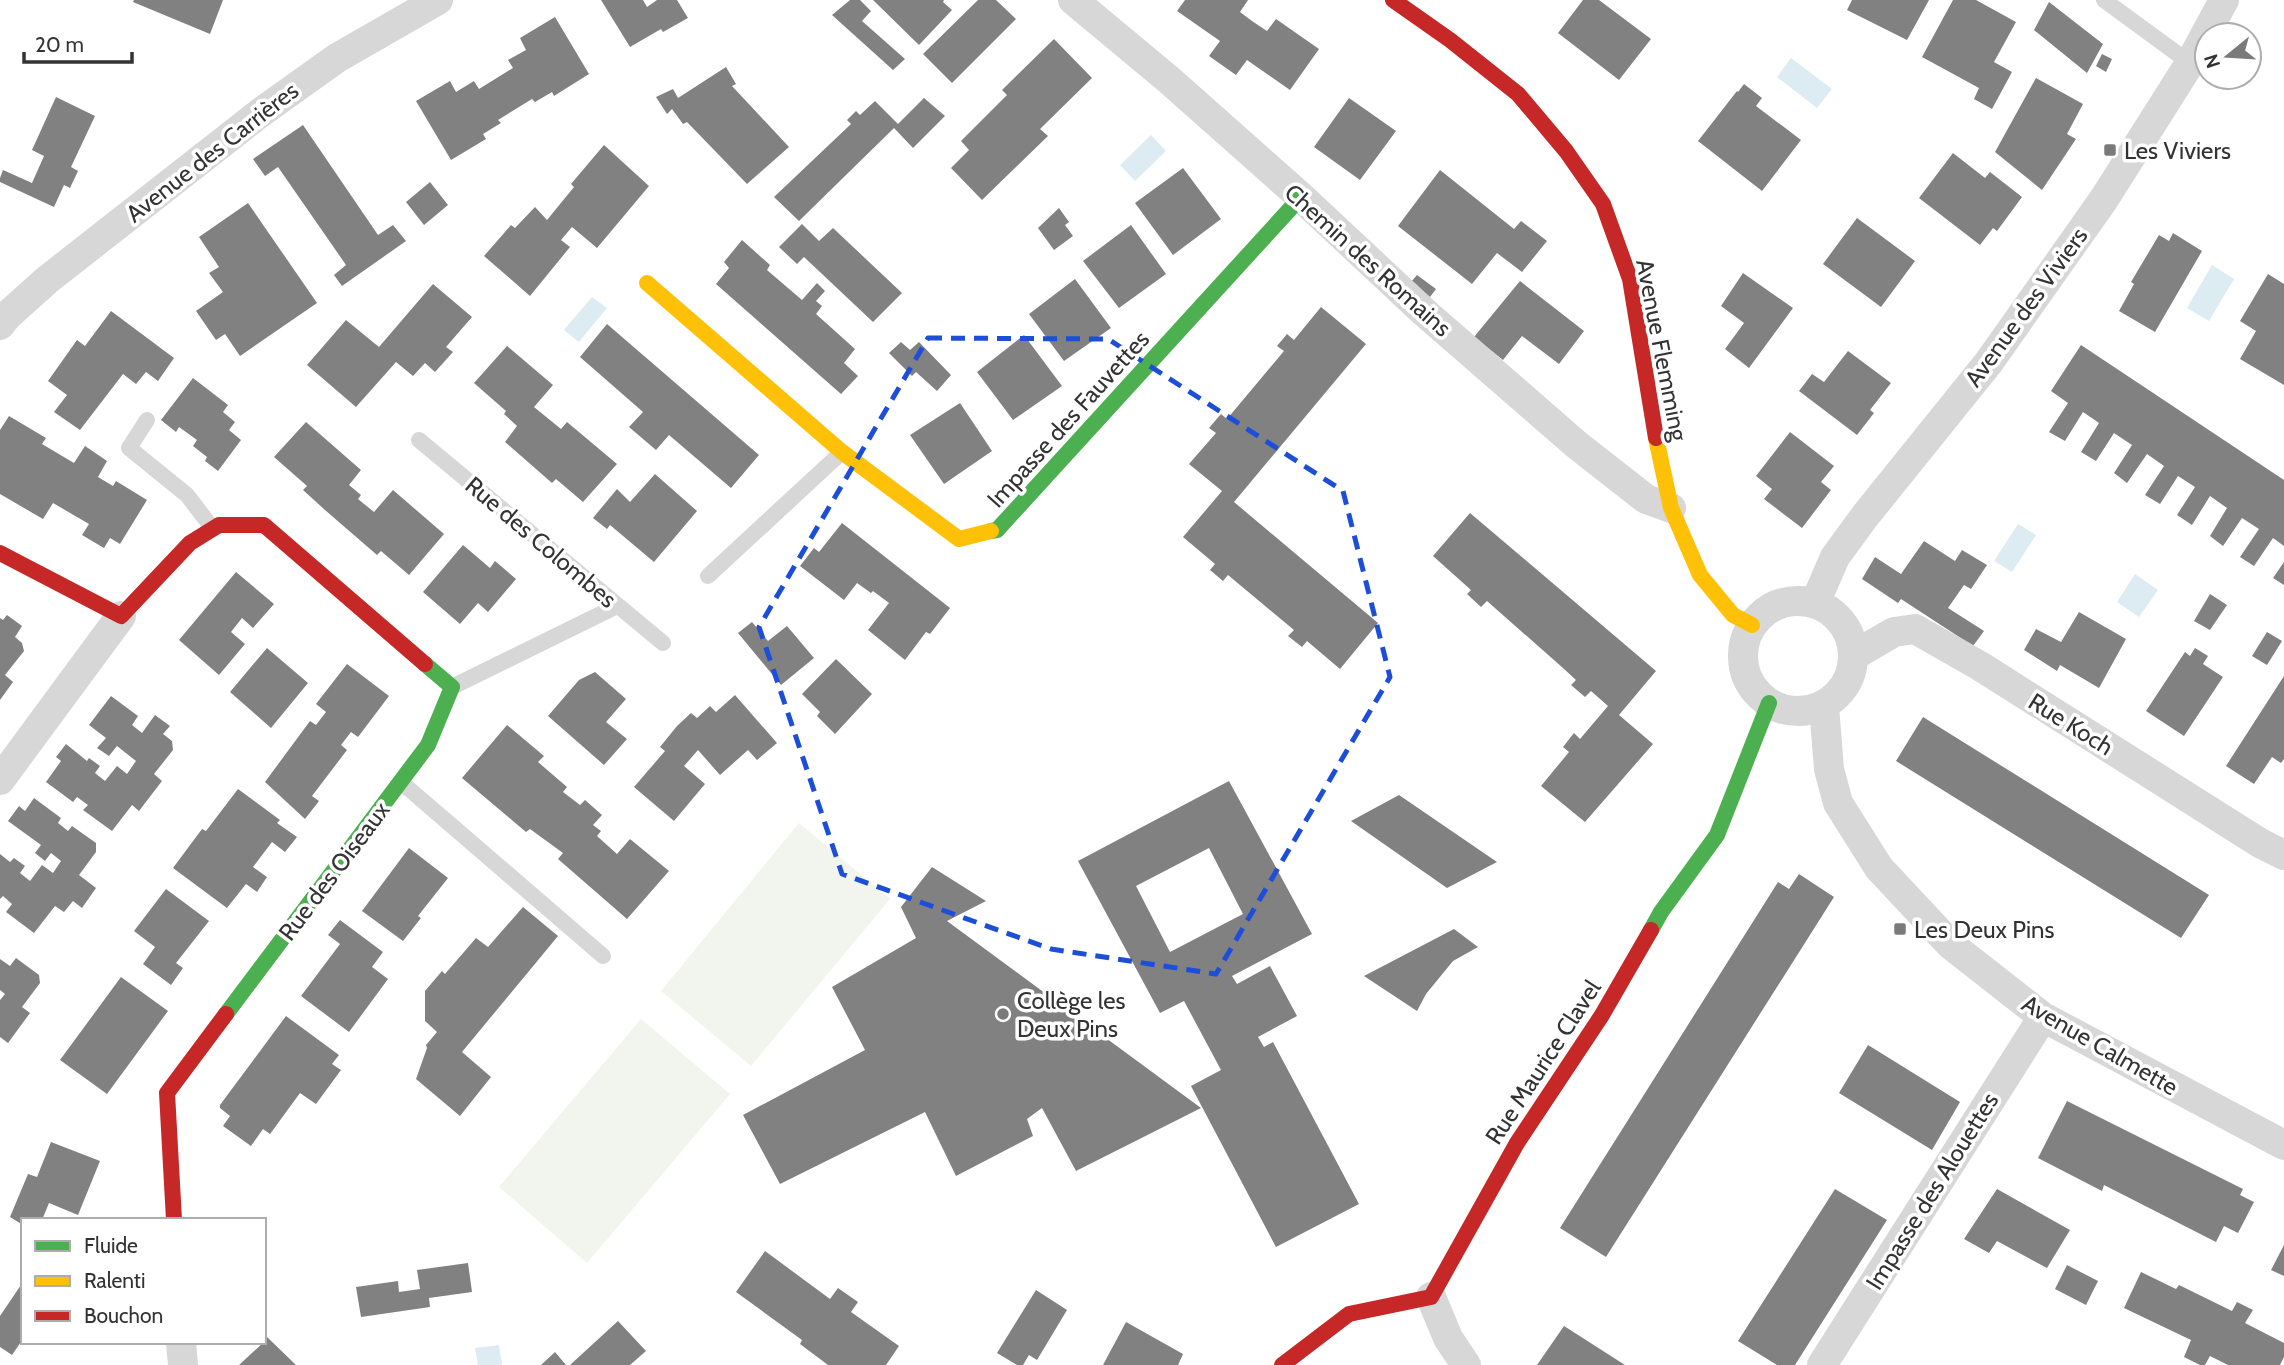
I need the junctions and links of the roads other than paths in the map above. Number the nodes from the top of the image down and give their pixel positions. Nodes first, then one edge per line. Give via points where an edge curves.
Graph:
1 (438, 0) edge
2 (1073, 0) edge
3 (1393, 0) edge
4 (2104, 0) edge
5 (2224, 0) edge
6 (2190, 63) junction
7 (1301, 198) junction
8 (647, 283) dead end
9 (0, 325) edge
10 (147, 420) dead end
11 (419, 440) dead end
12 (842, 452) junction
13 (1671, 508) junction
14 (213, 529) junction
15 (0, 553) edge
16 (708, 576) dead end
17 (1815, 603) junction
18 (617, 606) junction
19 (121, 617) junction
20 (1752, 625) junction
21 (663, 643) dead end
22 (1853, 656) junction
23 (452, 687) junction
24 (1769, 703) junction
25 (1824, 706) junction
26 (0, 780) edge
27 (401, 782) junction
28 (2284, 855) edge
29 (603, 956) dead end
30 (2043, 1017) junction
31 (2284, 1145) edge
32 (174, 1218) edge
33 (1431, 1297) junction
34 (181, 1344) edge
35 (183, 1365) edge
36 (1282, 1365) edge
37 (1466, 1365) edge
38 (1822, 1365) edge

1 - 9 street, Avenue des Carrières via 337,58 260,113 47,280
2 - 7 street, Chemin des Romains
3 - 13 street, Avenue Flemming via 1518,94 1566,150 1602,204 1630,279
4 - 6 lane
5 - 6 street, Avenue des Viviers
6 - 17 street, Avenue des Viviers via 2104,199 1989,362 1835,557
7 - 12 street, Impasse des Fauvettes via 997,530 959,539
7 - 13 street, Chemin des Romains via 1577,445 1646,499
8 - 12 street, Impasse des Fauvettes
10 - 14 lane via 129,448 187,495
11 - 18 lane, Rue des Colombes
12 - 16 lane
13 - 20 street, Avenue Flemming via 1700,575 1733,615
14 - 19 street via 190,543
14 - 23 street via 219,525 264,525
15 - 19 street
17 - 20 street via 1791,601 1768,609
17 - 22 street via 1843,623
18 - 21 lane, Rue des Colombes
18 - 23 lane
19 - 26 street
20 - 24 street via 1743,659 1755,692
22 - 25 street via 1840,693
22 - 28 street, Rue Koch via 1894,632 1915,629
23 - 27 street, Rue des Oiseaux via 428,745
24 - 25 street via 1787,711
24 - 33 street, Rue Maurice Clavel via 1717,835 1661,912 1602,1014 1517,1143
25 - 30 street, Avenue Calmette via 1829,769 1838,803 1879,868 1951,945
27 - 29 lane
27 - 32 street, Rue des Oiseaux via 167,1093
30 - 31 street, Avenue Calmette
30 - 38 street, Impasse des Alouettes
33 - 36 street via 1349,1314
33 - 37 street via 1448,1338
34 - 35 street

